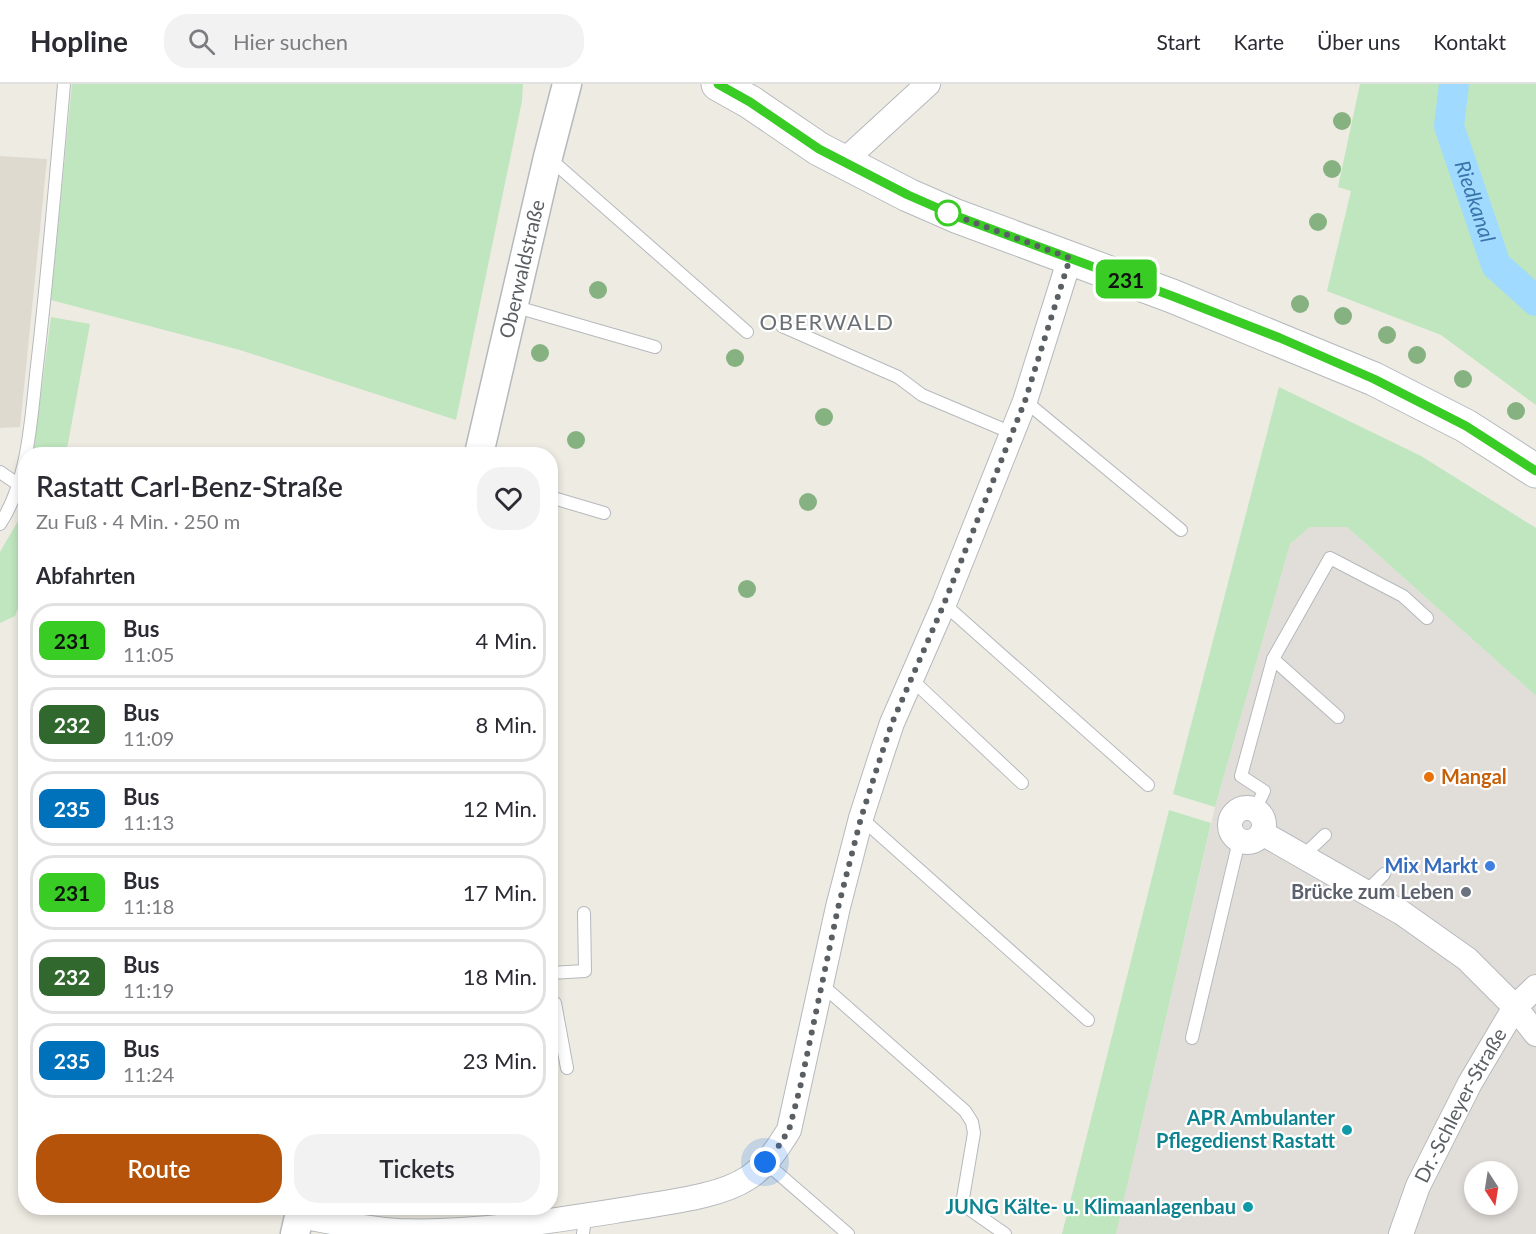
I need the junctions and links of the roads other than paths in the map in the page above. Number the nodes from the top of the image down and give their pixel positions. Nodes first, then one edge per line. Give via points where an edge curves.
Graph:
1 (64, 84) edge
2 (567, 84) edge
3 (718, 84) edge
4 (928, 84) edge
5 (548, 157) junction
6 (843, 162) junction
7 (1070, 258) junction
8 (513, 306) junction
9 (782, 326) dead end
10 (747, 332) dead end
11 (655, 347) dead end
12 (1025, 401) junction
13 (1012, 433) junction
14 (26, 447) edge
15 (481, 447) edge
16 (1536, 471) edge
17 (0, 472) edge
18 (18, 484) edge
19 (18, 488) edge
20 (558, 499) edge
21 (604, 513) dead end
22 (0, 524) edge
23 (1181, 530) dead end
24 (944, 604) junction
25 (1427, 618) dead end
26 (1273, 658) junction
27 (910, 678) junction
28 (1338, 717) dead end
29 (1022, 783) dead end
30 (1149, 785) dead end
31 (1255, 810) junction
32 (861, 818) junction
33 (1262, 833) junction
34 (1325, 835) dead end
35 (1239, 841) junction
36 (1303, 856) junction
37 (1384, 874) dead end
38 (1366, 892) junction
39 (584, 913) dead end
40 (558, 972) edge
41 (822, 985) junction
42 (1536, 987) edge
43 (1515, 1008) junction
44 (558, 1020) edge
45 (1088, 1020) dead end
46 (1536, 1034) edge
47 (1191, 1038) dead end
48 (567, 1068) dead end
49 (765, 1162) junction
50 (298, 1219) edge
51 (584, 1225) edge
52 (1005, 1232) edge
53 (848, 1234) edge
54 (1401, 1234) edge

1 - 14 lane via 44,305
2 - 5 street, Oberwaldstraße
3 - 6 main road
4 - 6 street
5 - 8 street, Oberwaldstraße
5 - 10 lane
6 - 7 main road via 956,216
7 - 12 street
7 - 16 main road via 1280,338 1374,379 1466,426
8 - 11 lane
8 - 15 street, Oberwaldstraße
9 - 13 lane via 898,377 922,395
12 - 13 street
12 - 23 lane
13 - 24 street
17 - 18 lane
19 - 22 lane
20 - 21 lane
24 - 27 street
24 - 30 lane
25 - 26 lane via 1403,596 1330,558
26 - 28 lane
26 - 31 lane via 1241,776 1264,790
27 - 29 lane
27 - 32 street
31 - 33 street via 1263,820
31 - 35 street via 1242,809 1232,818 1231,831
32 - 41 street
32 - 45 lane
33 - 35 street via 1252,842
33 - 36 street
34 - 36 lane
35 - 47 lane
36 - 38 street
37 - 38 lane
38 - 43 street via 1402,912 1467,959
39 - 40 lane via 585,971
41 - 49 street via 789,1130
41 - 52 lane via 965,1111 974,1133 962,1204
42 - 43 street, Dr.-Schleyer-Straße
43 - 46 street
43 - 54 street, Dr.-Schleyer-Straße via 1431,1159
44 - 48 lane
49 - 51 street via 748,1178 714,1192
49 - 53 lane
50 - 51 street via 448,1232

